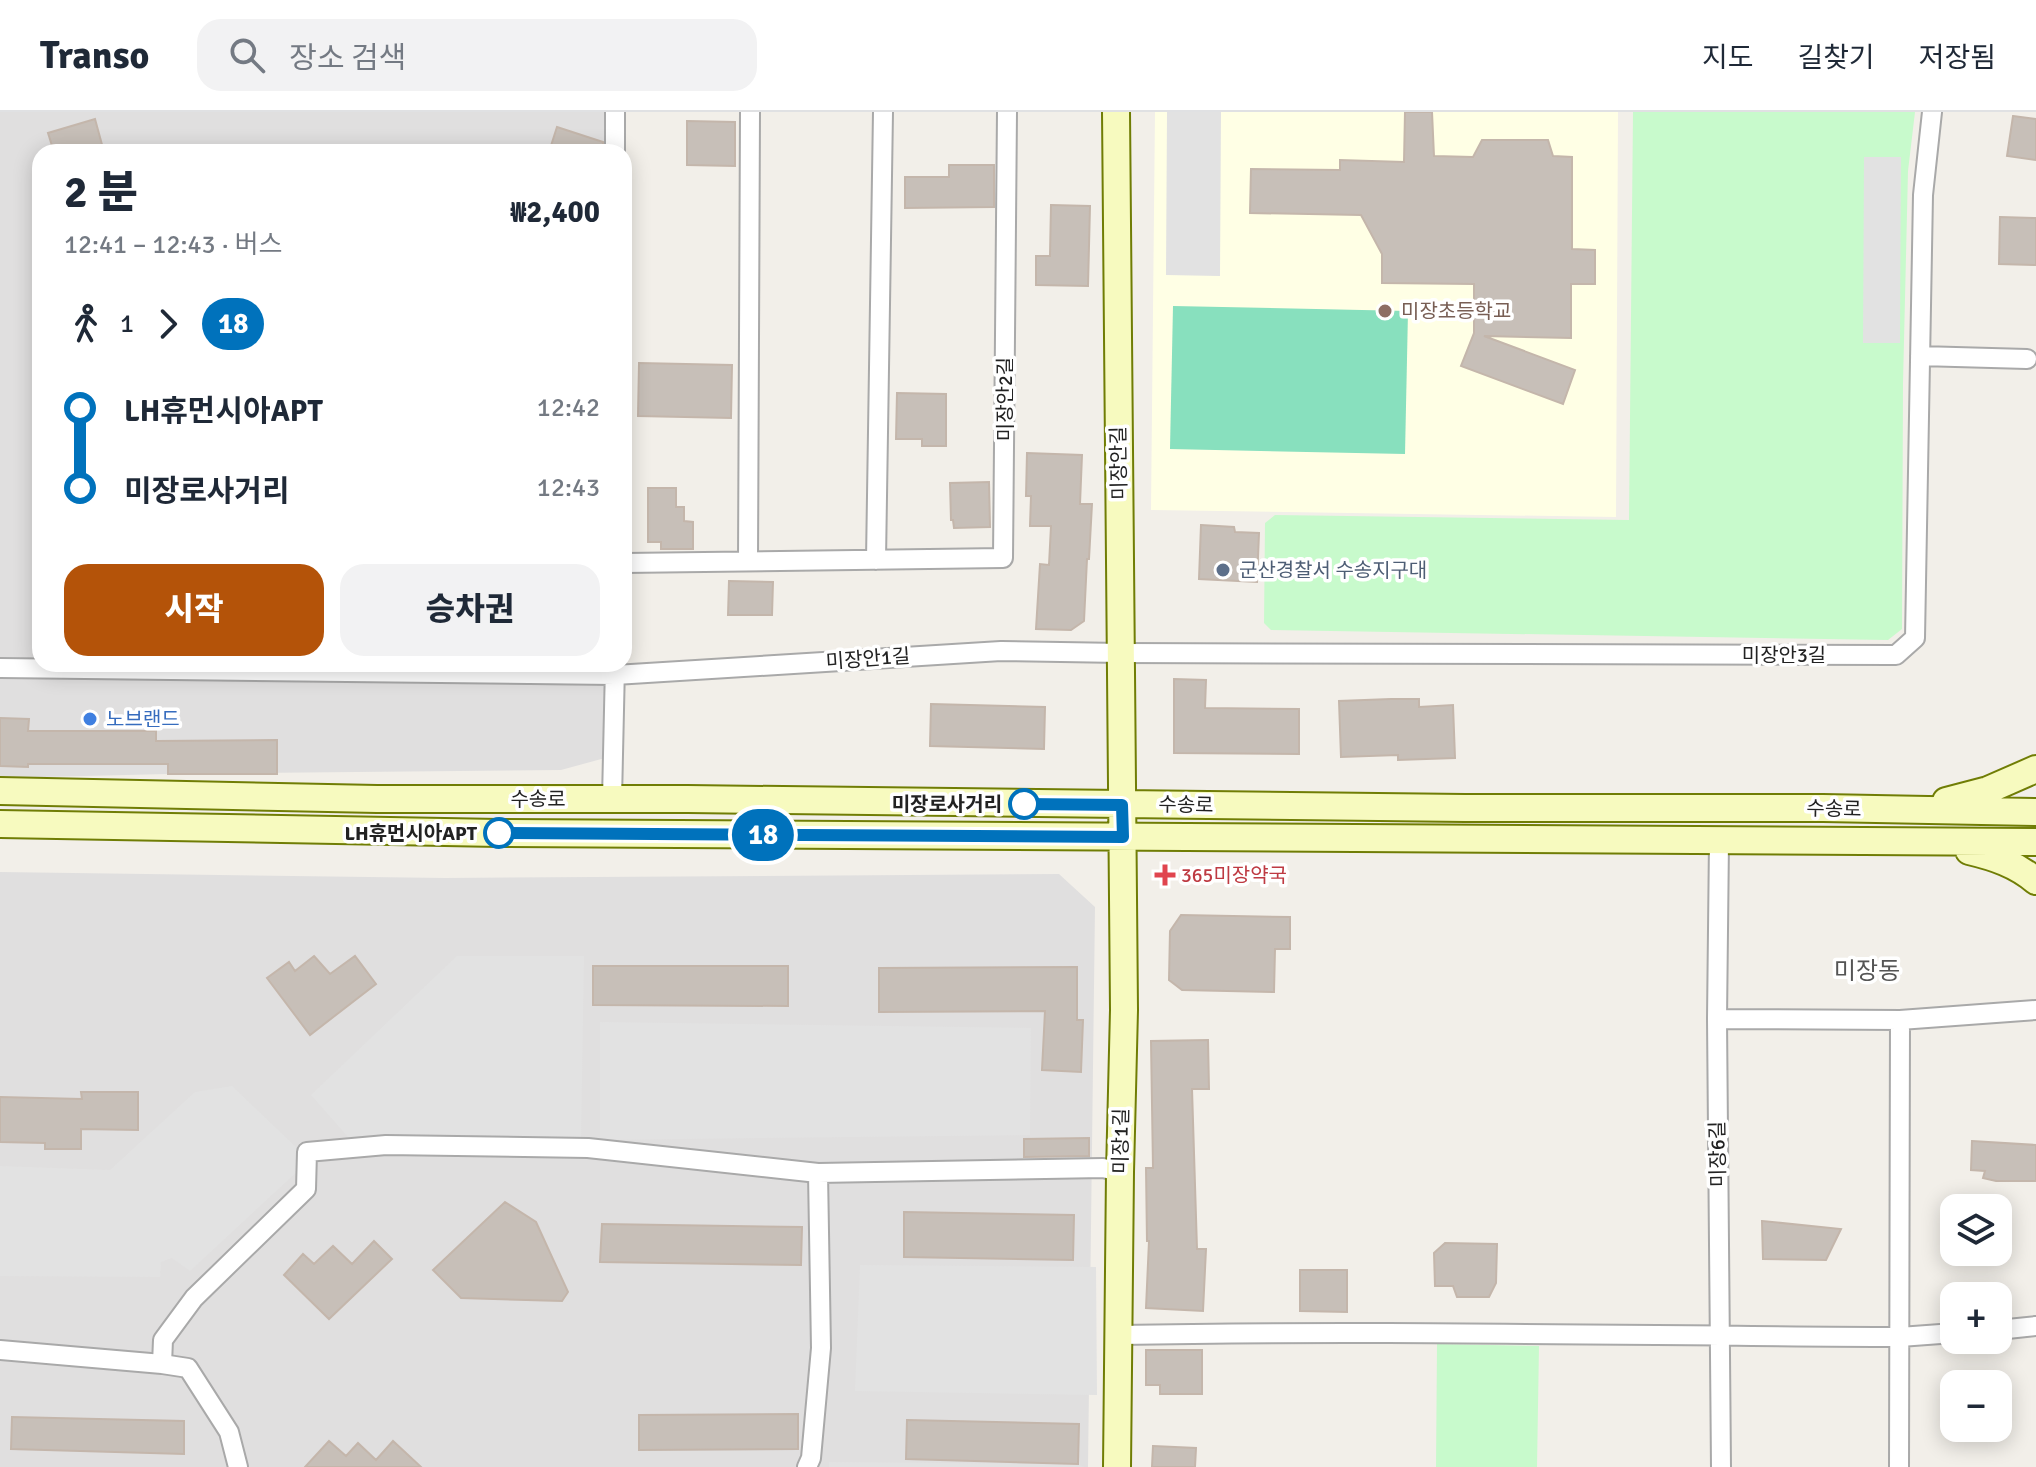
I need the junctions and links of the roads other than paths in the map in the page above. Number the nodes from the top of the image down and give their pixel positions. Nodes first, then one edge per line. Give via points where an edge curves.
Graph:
1 (615, 112) edge
2 (750, 112) edge
3 (883, 112) edge
4 (1007, 112) edge
5 (1116, 112) edge
6 (1932, 112) edge
7 (615, 144) edge
8 (1920, 356) junction
9 (2033, 359) edge
10 (876, 560) junction
11 (748, 561) junction
12 (632, 563) edge
13 (1121, 653) junction
14 (0, 668) edge
15 (32, 668) edge
16 (632, 669) edge
17 (615, 672) edge
18 (2036, 769) edge
19 (0, 791) edge
20 (612, 799) junction
21 (1910, 810) junction
22 (2036, 812) edge
23 (1123, 819) junction
24 (0, 824) edge
25 (1719, 841) junction
26 (1926, 841) junction
27 (2036, 842) edge
28 (2036, 881) edge
29 (2036, 1010) edge
30 (1717, 1019) junction
31 (1900, 1020) junction
32 (1120, 1172) junction
33 (818, 1173) junction
34 (2036, 1326) edge
35 (2012, 1329) edge
36 (1940, 1334) edge
37 (1119, 1335) junction
38 (1721, 1336) junction
39 (1900, 1337) junction
40 (0, 1350) edge
41 (162, 1364) junction
42 (238, 1467) edge
43 (807, 1467) edge
44 (1117, 1467) edge
45 (1721, 1467) edge
46 (1899, 1467) edge

1 - 7 street
2 - 11 street
3 - 10 street
4 - 10 street, 미장안2길 via 1003,558
5 - 13 street, 미장안길
6 - 8 street, 미장안3길 via 1923,195
8 - 9 street
8 - 13 street, 미장안3길 via 1915,638 1896,655
10 - 11 street, 미장안2길
11 - 12 street, 미장안2길
13 - 16 street, 미장안1길 via 1001,651
13 - 23 street, 미장안길
14 - 15 street, 미장안1길
17 - 20 street
18 - 21 street via 1988,790
19 - 20 street, 수송로
20 - 23 street, 수송로
21 - 22 street, 수송로
21 - 23 street, 수송로
23 - 24 street, 수송로 via 499,833
23 - 25 street, 수송로
23 - 32 street, 미장1길
25 - 26 street, 수송로
25 - 30 street, 미장6길
26 - 27 street, 수송로
26 - 28 street via 1996,858
29 - 31 street
30 - 31 street
30 - 38 street, 미장6길
31 - 39 street
32 - 33 street via 1103,1168
32 - 37 street, 미장1길
33 - 41 street via 588,1148 386,1145 307,1152 306,1189 194,1298 163,1340
33 - 43 street via 821,1348
34 - 35 street
36 - 39 street
37 - 38 street
37 - 44 street, 미장1길
38 - 39 street
38 - 45 street, 미장6길
39 - 46 street
40 - 41 street
41 - 42 street via 188,1368 229,1432

